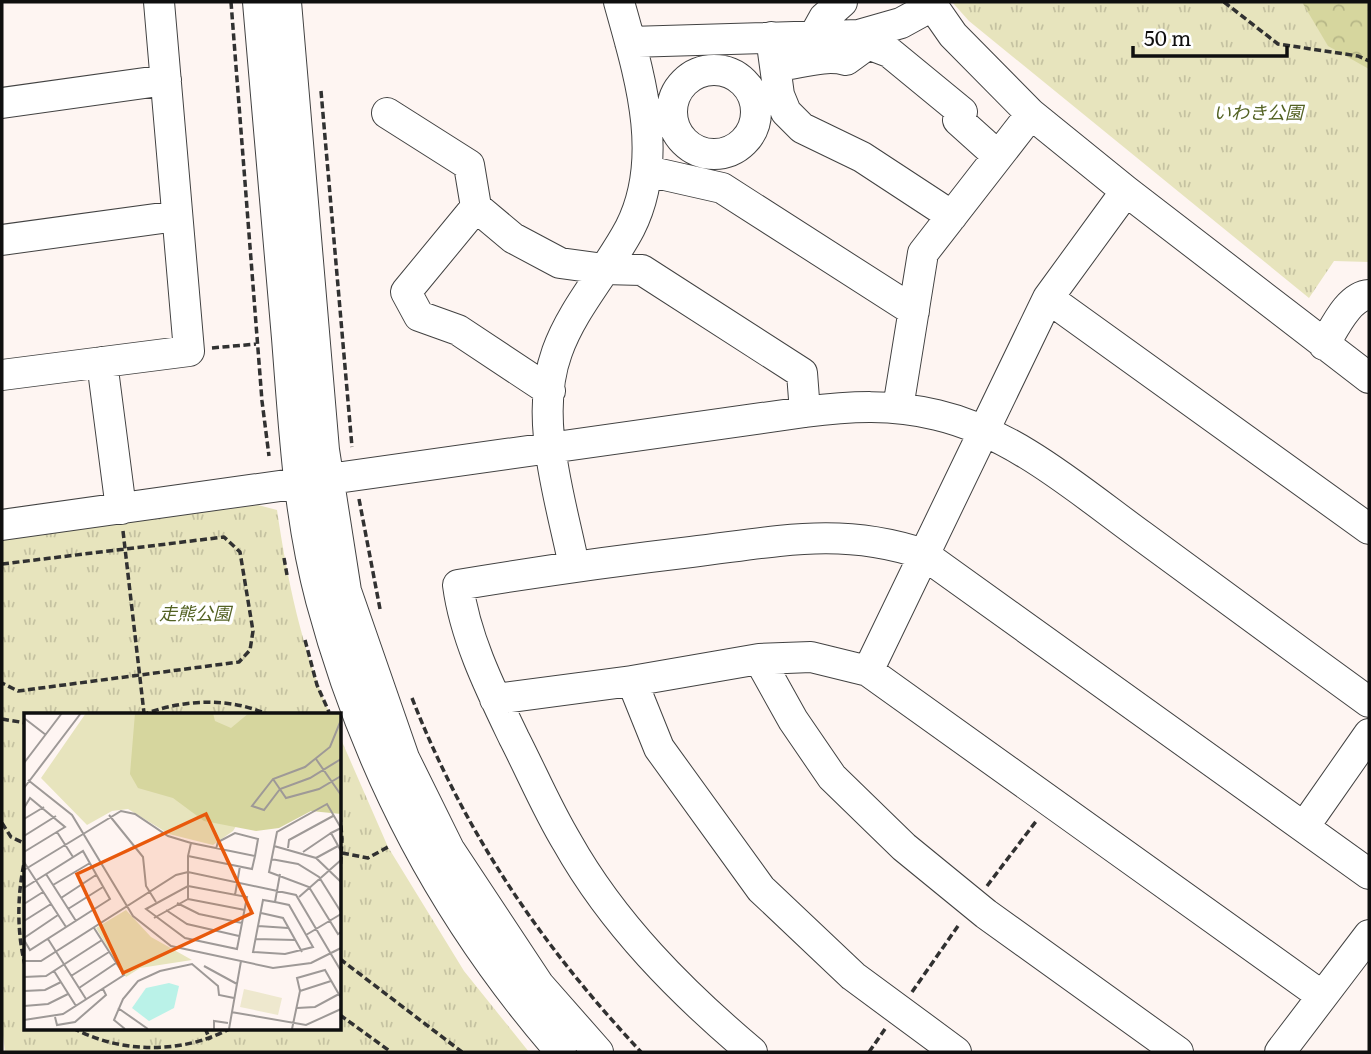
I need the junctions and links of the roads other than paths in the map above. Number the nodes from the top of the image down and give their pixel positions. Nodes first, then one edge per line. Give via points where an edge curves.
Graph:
1 (159, 2) edge
2 (258, 2) edge
3 (286, 2) edge
4 (618, 2) edge
5 (842, 2) edge
6 (931, 4) edge
7 (814, 36) junction
8 (867, 39) junction
9 (630, 42) junction
10 (773, 50) junction
11 (166, 80) junction
12 (745, 84) junction
13 (2, 103) edge
14 (786, 112) junction
15 (387, 113) dead end
16 (1031, 114) junction
17 (756, 115) junction
18 (725, 152) junction
19 (998, 156) junction
20 (647, 171) junction
21 (722, 188) junction
22 (1126, 191) junction
23 (476, 207) junction
24 (177, 215) junction
25 (952, 216) junction
26 (2, 240) edge
27 (604, 270) junction
28 (1369, 295) edge
29 (1048, 298) junction
30 (914, 311) junction
31 (1324, 345) junction
32 (102, 362) junction
33 (2, 375) edge
34 (1369, 378) edge
35 (550, 391) junction
36 (898, 408) junction
37 (805, 412) junction
38 (982, 431) junction
39 (551, 448) junction
40 (313, 480) junction
41 (121, 509) junction
42 (2, 525) edge
43 (1369, 529) edge
44 (923, 554) junction
45 (573, 566) junction
46 (759, 659) junction
47 (868, 671) junction
48 (632, 681) junction
49 (495, 699) junction
50 (1369, 702) edge
51 (1369, 734) edge
52 (1304, 827) junction
53 (1369, 874) edge
54 (1369, 934) edge
55 (1322, 996) junction
56 (561, 1052) edge
57 (598, 1052) edge
58 (752, 1052) edge
59 (956, 1052) edge
60 (1178, 1052) edge
61 (1280, 1052) edge

1 - 11 street
2 - 40 street
3 - 40 street
4 - 9 street
5 - 7 street via 824,18
6 - 8 street
6 - 16 street via 953,35
7 - 8 street
7 - 10 street
8 - 10 street via 846,60 829,56 811,62
8 - 19 street via 962,112 958,120
9 - 10 street
9 - 20 street via 647,116
10 - 12 street
10 - 14 street
11 - 13 street
11 - 24 street
12 - 17 street via 752,93
12 - 18 street via 727,72 711,70 682,84 674,99 676,131 687,144 702,152
14 - 17 street
14 - 25 street via 802,128 862,158
15 - 23 street via 469,165
16 - 19 street
16 - 22 street
17 - 18 street via 747,139
18 - 21 street via 728,163
19 - 25 street
20 - 21 street
20 - 27 street via 630,228
21 - 30 street
22 - 29 street
22 - 31 street
23 - 27 street via 513,237 560,263
23 - 35 street via 406,292 409,300 419,316 458,330
24 - 26 street
24 - 32 street via 189,351
25 - 30 street via 923,253
27 - 35 street via 557,352
27 - 37 street via 642,270 802,373
28 - 31 street via 1350,305
29 - 38 street
29 - 43 street
30 - 36 street
31 - 34 street
32 - 33 street
32 - 41 street
35 - 39 street
36 - 37 street via 860,405
36 - 38 street via 939,415
37 - 39 street
38 - 44 street
38 - 50 street via 1044,465
39 - 40 street
39 - 45 street
40 - 41 street
40 - 56 street via 328,624 352,703 396,805 459,920
40 - 57 street via 404,758 449,849 539,985
41 - 42 street
44 - 45 street via 852,537 809,538
44 - 47 street
44 - 52 street
45 - 49 street via 458,584 462,613
46 - 47 street via 811,657
46 - 48 street
46 - 60 street via 832,777 905,847 986,914
47 - 55 street
48 - 49 street
48 - 59 street via 659,748 761,889 853,976
49 - 58 street via 567,844 622,922 687,997
51 - 52 street
52 - 53 street
54 - 55 street
55 - 61 street

